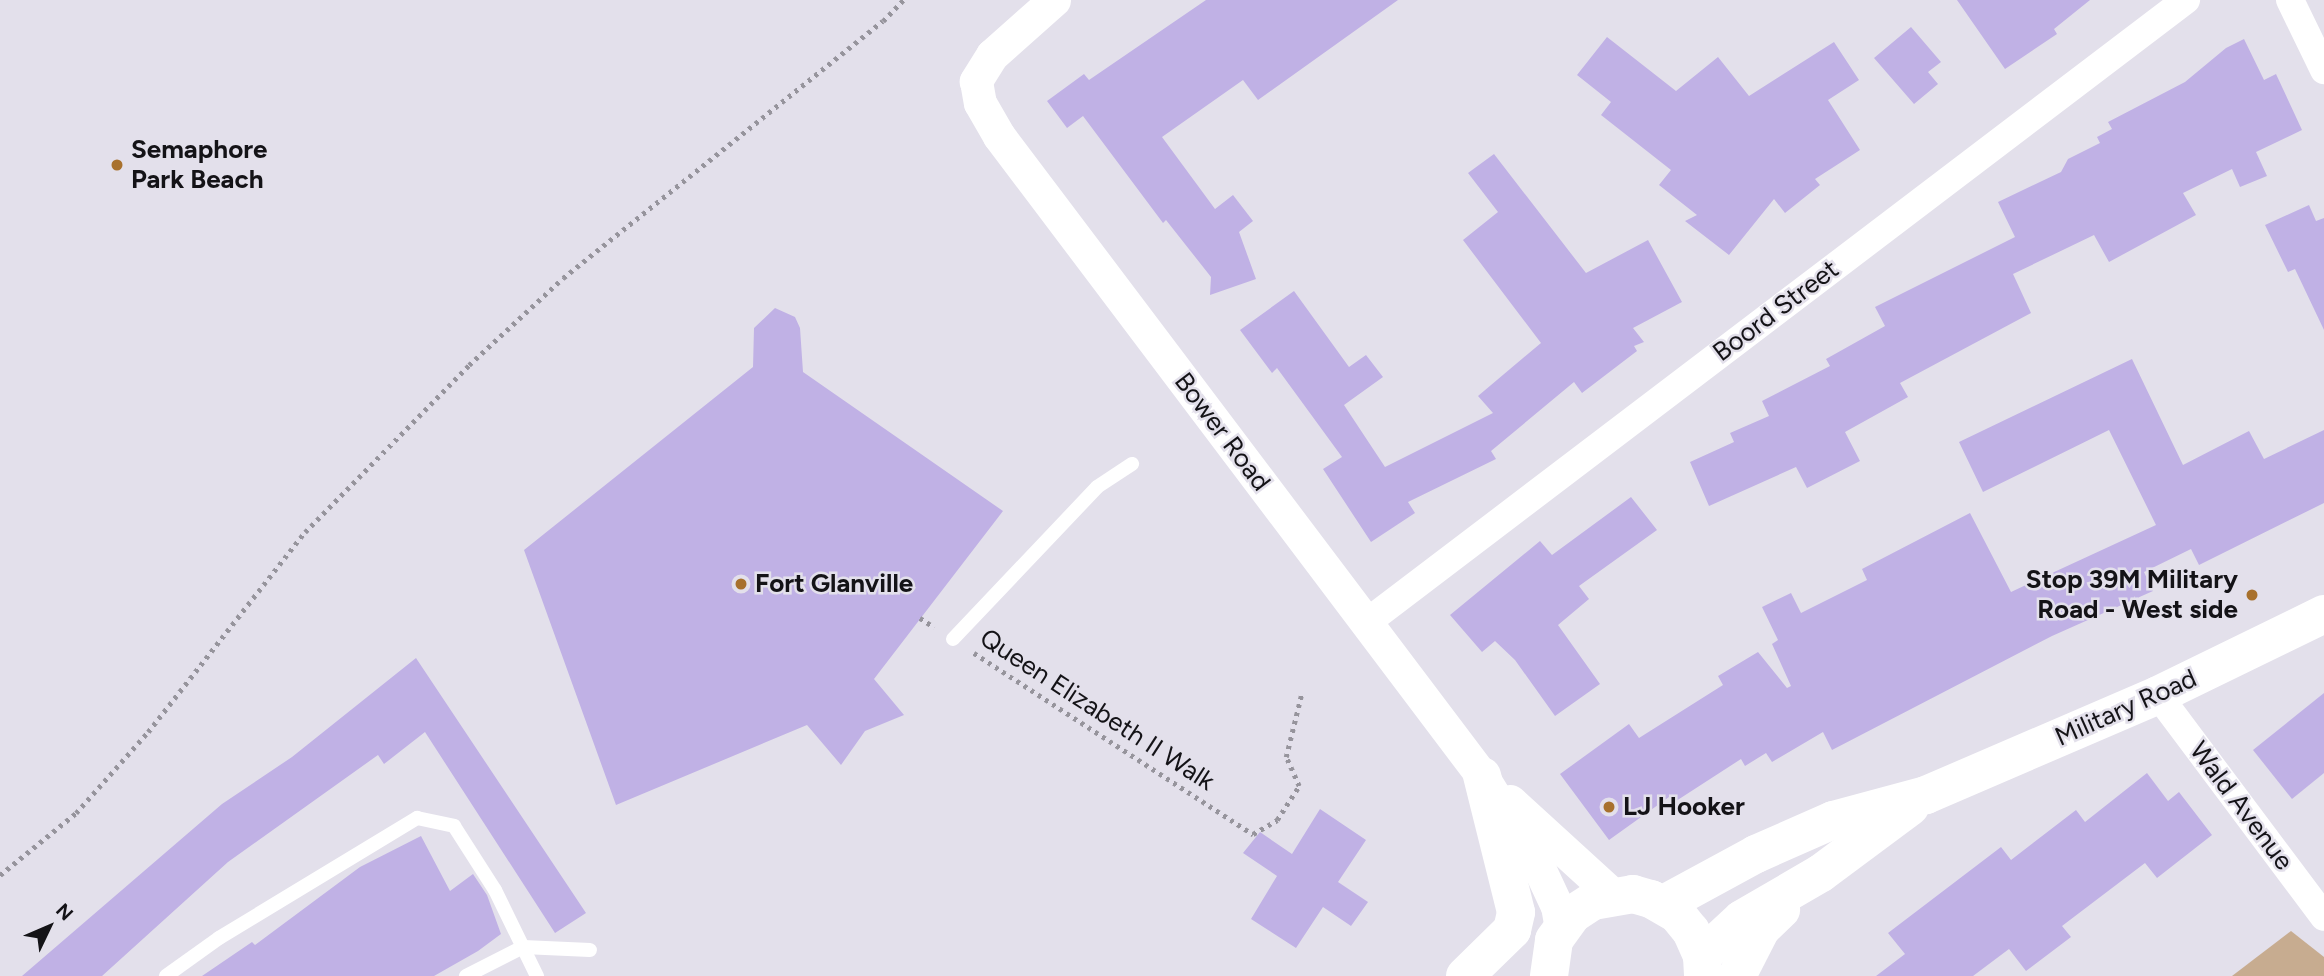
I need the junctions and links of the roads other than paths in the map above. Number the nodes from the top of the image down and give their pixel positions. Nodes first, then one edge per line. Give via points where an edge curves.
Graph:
1 (1054, 0) edge
2 (2186, 0) edge
3 (2290, 0) edge
4 (2324, 70) edge
5 (1132, 464) dead end
6 (2324, 614) edge
7 (1366, 623) junction
8 (953, 639) road end
9 (2158, 695) junction
10 (1482, 776) junction
11 (1926, 795) junction
12 (1821, 873) junction
13 (1613, 895) junction
14 (1664, 904) junction
15 (2324, 916) edge
16 (1561, 929) junction
17 (523, 947) junction
18 (590, 950) dead end
19 (1702, 966) edge
20 (1539, 972) edge
21 (166, 976) edge
22 (466, 976) edge
23 (537, 976) edge
24 (1465, 976) edge
25 (1737, 976) edge

1 - 7 street, Bower Road via 992,55 976,80 980,103 999,136
2 - 7 street, Boord Street
3 - 4 street
5 - 8 lane via 1097,487
6 - 9 main road, Military Road
7 - 10 street, Bower Road
9 - 11 main road, Military Road
9 - 15 street, Wald Avenue
10 - 13 street, Bower Road
10 - 16 street, Bower Road via 1540,870 1557,906
10 - 24 main road via 1516,912 1513,930
11 - 12 main road, Military Road
11 - 14 main road, Military Road via 1833,820 1756,853
12 - 19 main road, Military Road via 1742,919
12 - 25 main road via 1761,929
13 - 14 main road via 1633,894
13 - 16 main road via 1594,901
14 - 19 main road via 1691,931
16 - 20 main road
17 - 18 lane
17 - 21 lane via 495,890 454,826 417,818
17 - 22 lane
17 - 23 lane

